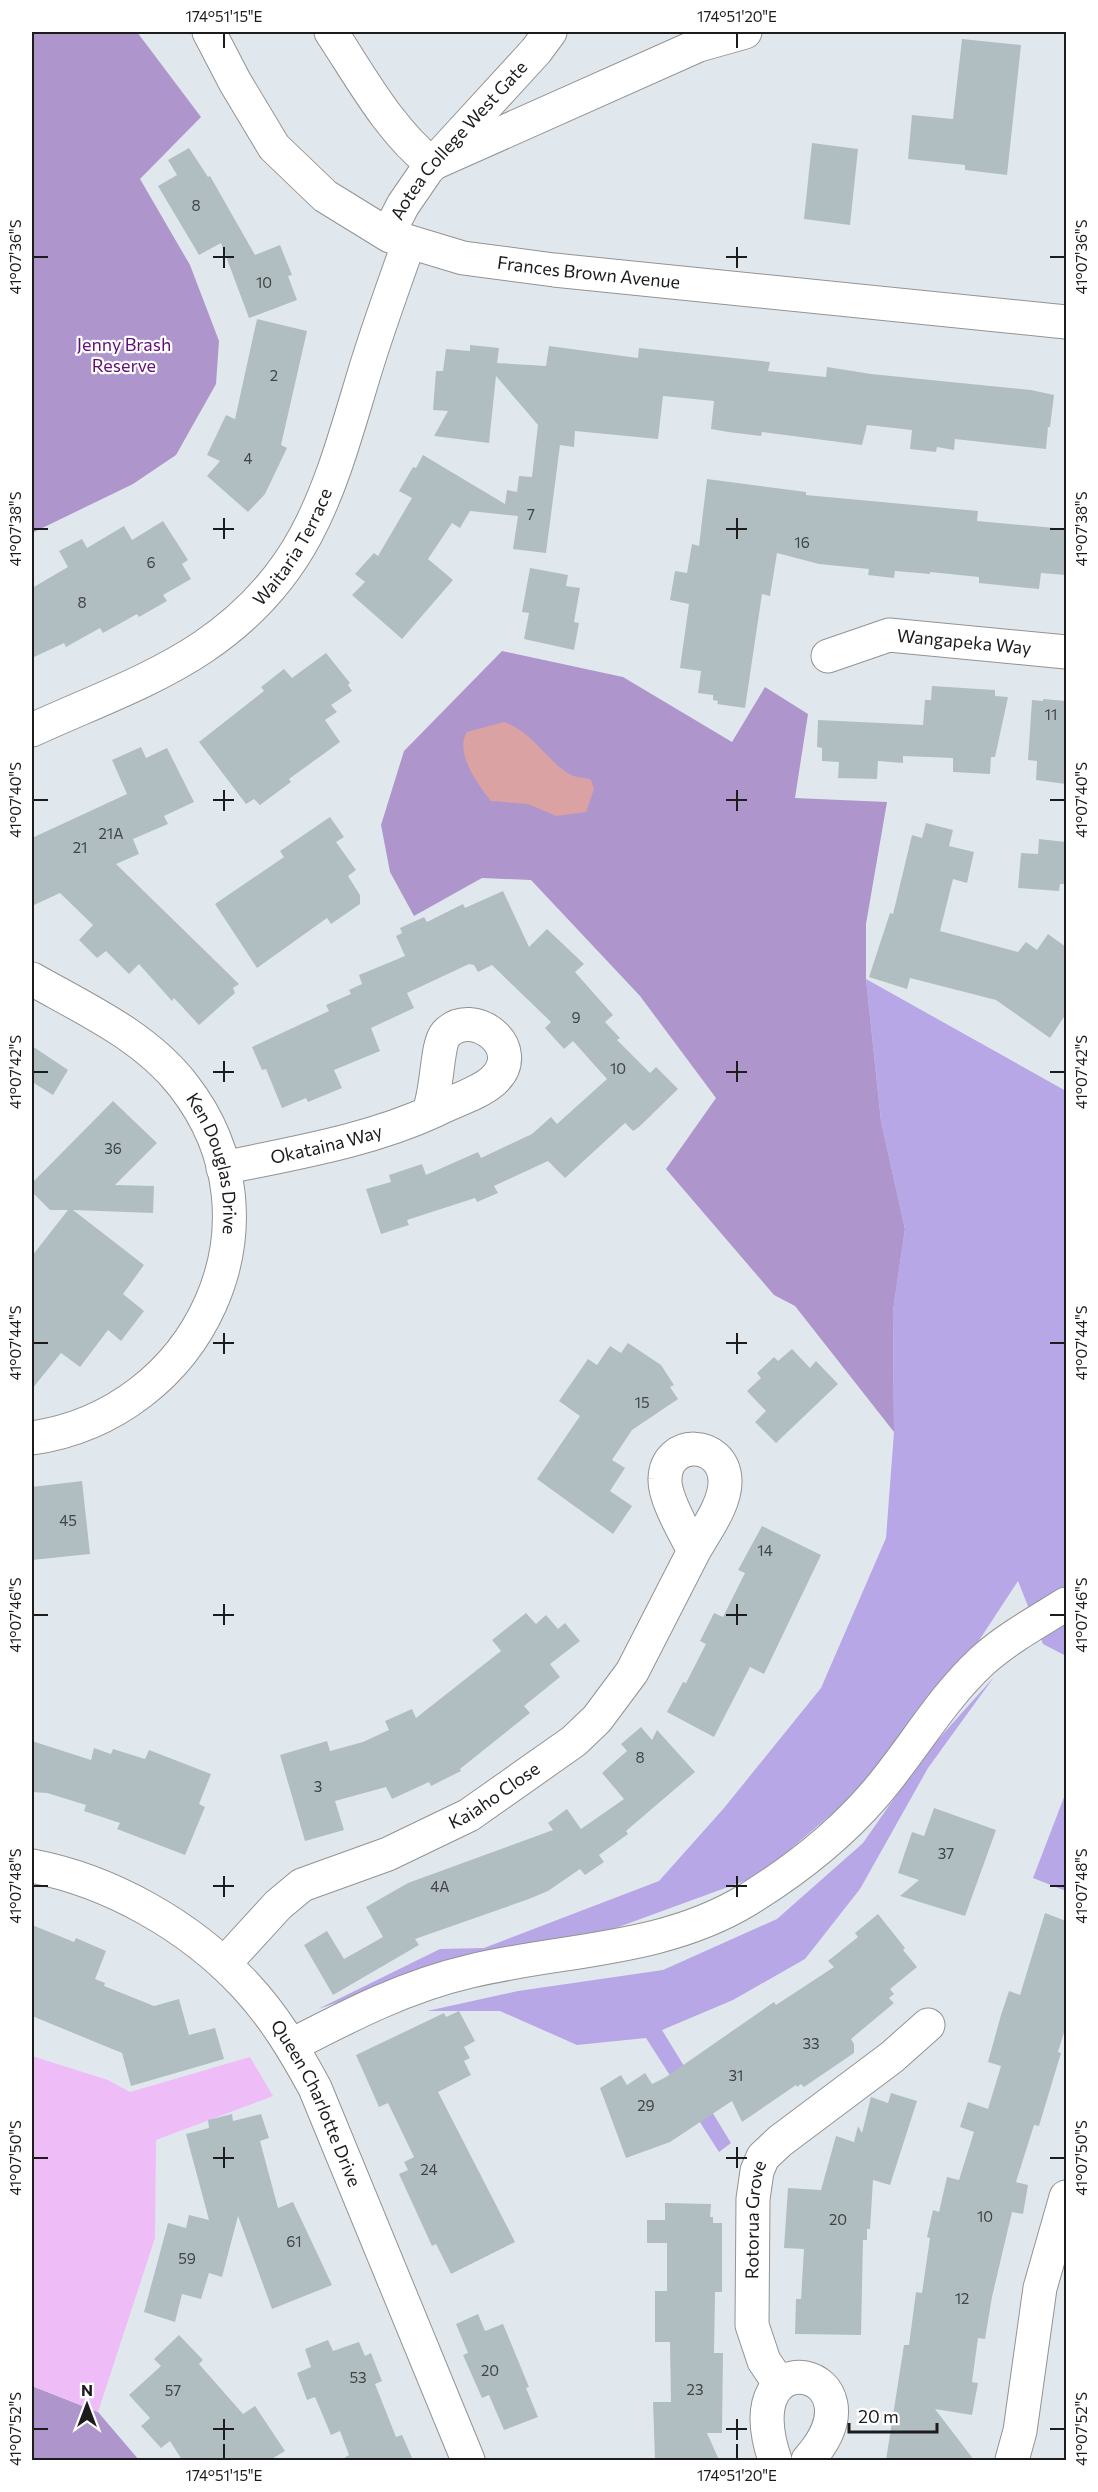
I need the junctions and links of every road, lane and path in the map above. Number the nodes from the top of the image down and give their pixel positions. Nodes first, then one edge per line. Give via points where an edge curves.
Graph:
1 (209, 32) edge
2 (331, 32) edge
3 (745, 32) edge
4 (543, 41) edge
5 (432, 164) junction
6 (399, 238) junction
7 (1066, 322) edge
8 (1066, 652) edge
9 (828, 656) dead end
10 (32, 730) edge
11 (32, 979) edge
12 (428, 1113) dead end
13 (223, 1168) junction
14 (32, 1438) edge
15 (694, 1551) dead end
16 (1066, 1604) edge
17 (32, 1866) edge
18 (224, 1964) junction
19 (928, 2025) dead end
20 (292, 2045) junction
21 (1066, 2197) edge
22 (779, 2383) junction
23 (468, 2460) edge
24 (775, 2460) edge
25 (808, 2460) edge
26 (1012, 2460) edge

1 - 6 street, Frances Brown Avenue via 274,147 325,196
2 - 5 street via 391,122
3 - 5 street via 699,45
4 - 5 street, Aotea College West Gate
5 - 6 street, Aotea College West Gate via 403,205
6 - 7 street, Frances Brown Avenue via 463,258 554,270
6 - 10 street, Waitaria Terrace via 325,500 284,570 249,610 203,647
8 - 9 street, Wangapeka Way via 889,635
11 - 13 street, Ken Douglas Drive via 126,1033 161,1060 185,1087 212,1136
12 - 13 street, Okataina Way via 348,1140
13 - 14 street, Ken Douglas Drive via 228,1220 224,1263 214,1296 189,1344 170,1368 128,1403 86,1425
15 - 18 street, Kaiaho Close via 632,1672 597,1719 574,1741 459,1821 388,1854 302,1885 278,1905
16 - 20 street via 983,1660 874,1795 807,1860 745,1901 679,1930 622,1946 472,1970 428,1982 380,2000
17 - 18 street, Queen Charlotte Drive via 80,1879 154,1913
18 - 20 street, Queen Charlotte Drive via 260,2002
19 - 22 street, Rotorua Grove via 780,2141 763,2157 757,2170 753,2199 752,2325 764,2361
20 - 23 street, Queen Charlotte Drive via 332,2126
21 - 26 street via 1040,2288 1020,2430
22 - 24 street via 772,2392 769,2411
22 - 25 street via 807,2378 822,2386 830,2399 829,2432

